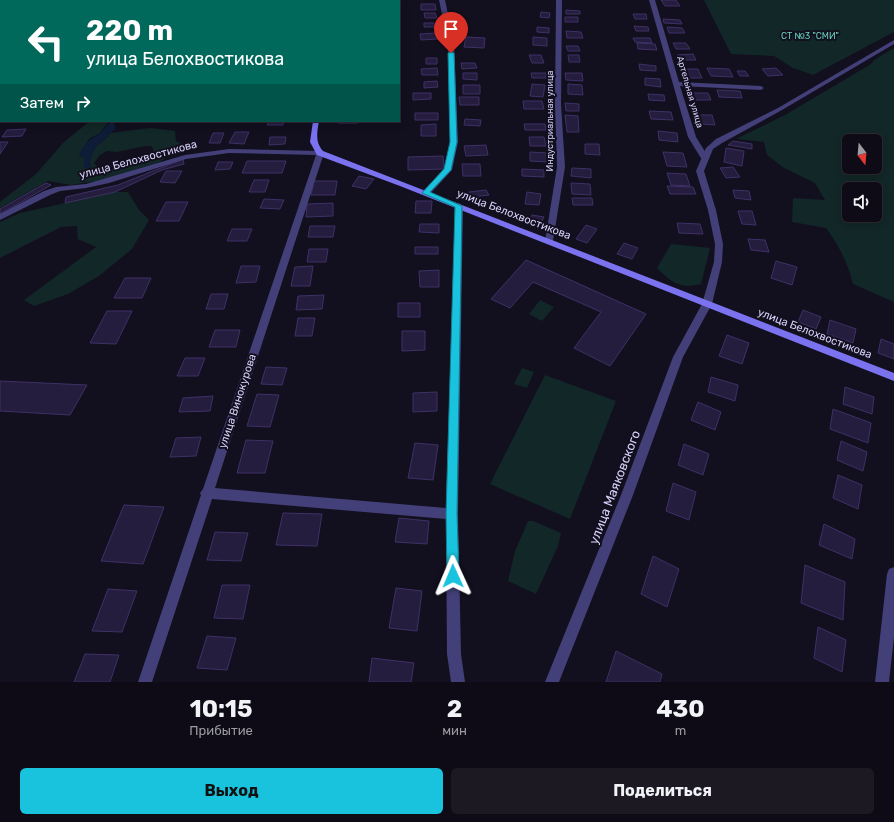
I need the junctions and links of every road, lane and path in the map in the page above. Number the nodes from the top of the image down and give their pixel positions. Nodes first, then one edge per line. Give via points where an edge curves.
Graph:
1 (442, 0) edge
2 (559, 0) edge
3 (652, 0) edge
4 (894, 42) edge
5 (676, 84) junction
6 (761, 88) dead end
7 (316, 122) edge
8 (320, 153) junction
9 (705, 158) junction
10 (426, 193) junction
11 (459, 206) junction
12 (0, 217) edge
13 (550, 241) junction
14 (708, 304) junction
15 (894, 377) edge
16 (206, 493) junction
17 (452, 514) junction
18 (894, 574) edge
19 (145, 682) edge
20 (458, 682) edge
21 (552, 682) edge
22 (882, 682) edge

1 - 10 street via 451,42 454,142 448,170
2 - 13 street, Индустриальная улица via 558,104 561,167
3 - 5 street, Артельная улица
4 - 9 street via 780,109 719,141 710,148
5 - 6 street
5 - 9 street, Артельная улица via 692,137
7 - 8 main road via 314,146
8 - 10 main road, улица Белохвостикова
8 - 12 street, улица Белохвостикова via 229,151 185,157 106,181 59,189
8 - 16 street, улица Винокурова
9 - 14 street via 700,172 719,244 718,262
10 - 11 main road, улица Белохвостикова
11 - 13 main road, улица Белохвостикова
11 - 17 street
13 - 14 main road, улица Белохвостикова
14 - 15 main road, улица Белохвостикова
14 - 21 street, улица Маяковского via 678,357 627,495
16 - 17 street
16 - 19 street, улица Винокурова
17 - 20 street via 454,654
18 - 22 street

